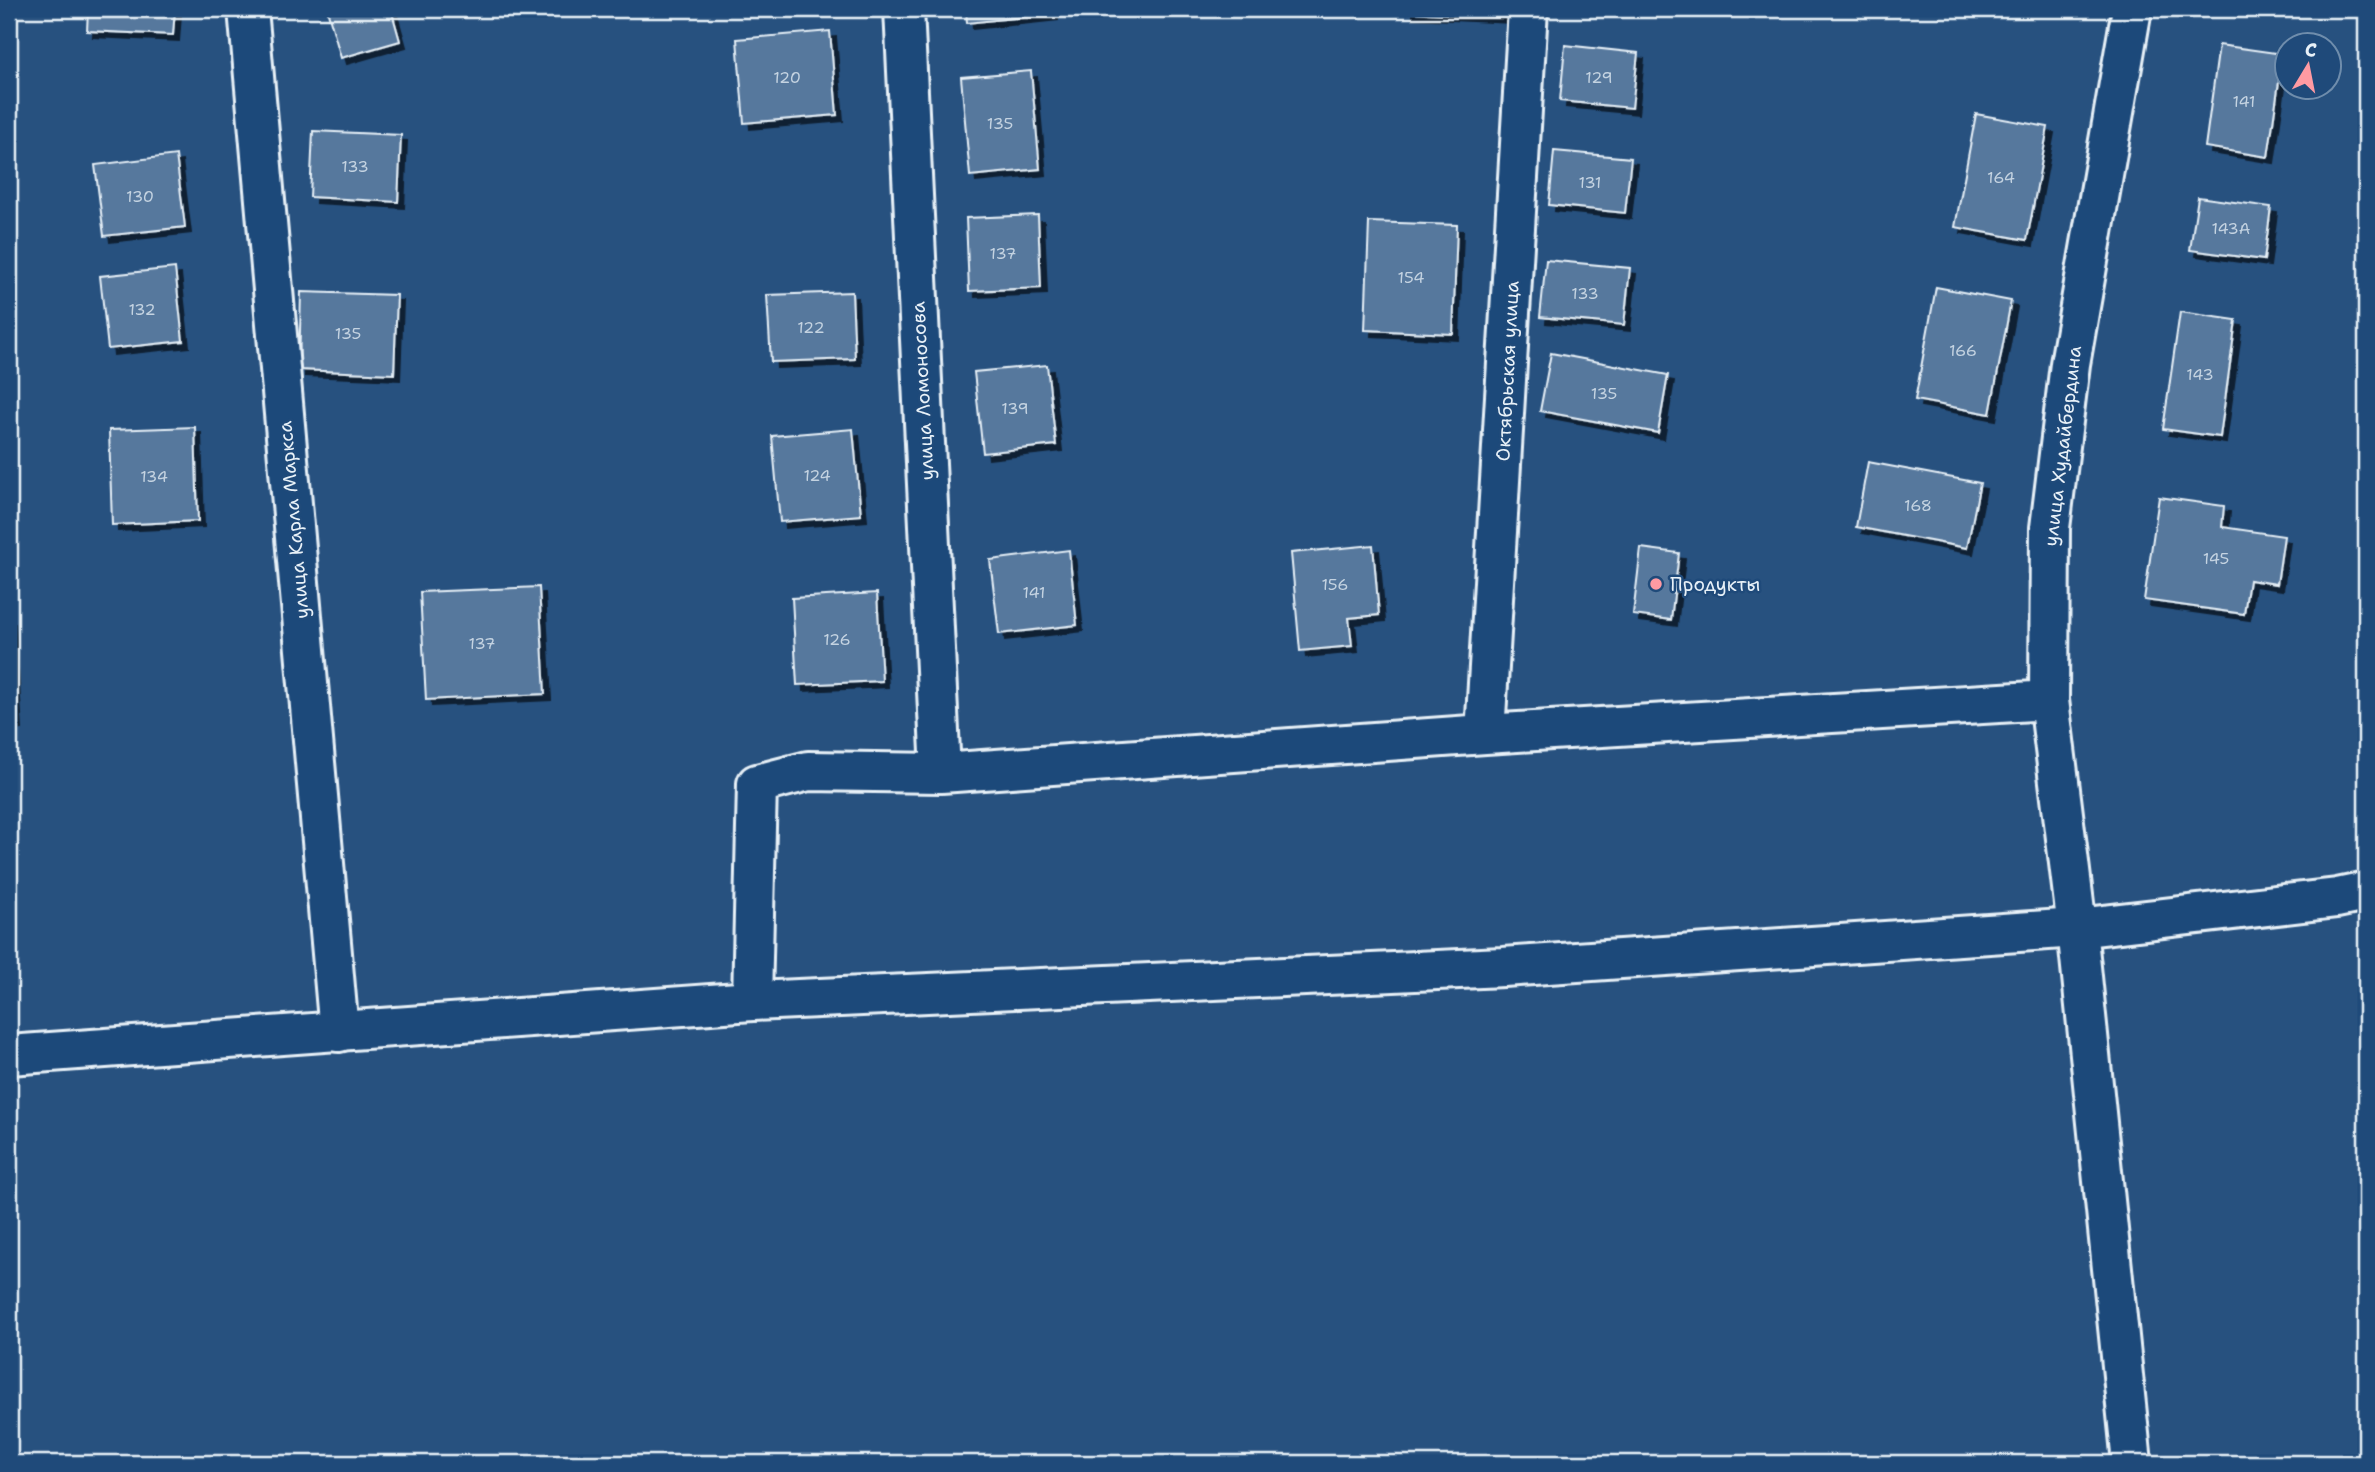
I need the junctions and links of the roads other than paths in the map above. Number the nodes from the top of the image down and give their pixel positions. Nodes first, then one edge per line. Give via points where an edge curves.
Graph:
1 (248, 9) edge
2 (904, 9) edge
3 (1528, 9) edge
4 (2132, 9) edge
5 (2049, 700) junction
6 (1485, 734) junction
7 (941, 773) junction
8 (2366, 892) edge
9 (2077, 928) junction
10 (752, 1001) junction
11 (339, 1032) junction
12 (9, 1055) edge
13 (2132, 1463) edge

1 - 11 street, улица Карла Маркса
2 - 7 street, улица Ломоносова
3 - 6 street, Октябрьская улица
4 - 5 street, улица Худайбердина via 2070,364 2050,528
5 - 6 street
5 - 9 street, улица Худайбердина
6 - 7 street
7 - 10 street via 808,771 757,784
8 - 9 street
9 - 10 street via 1503,967
9 - 13 street, улица Худайбердина
10 - 11 street
11 - 12 street

